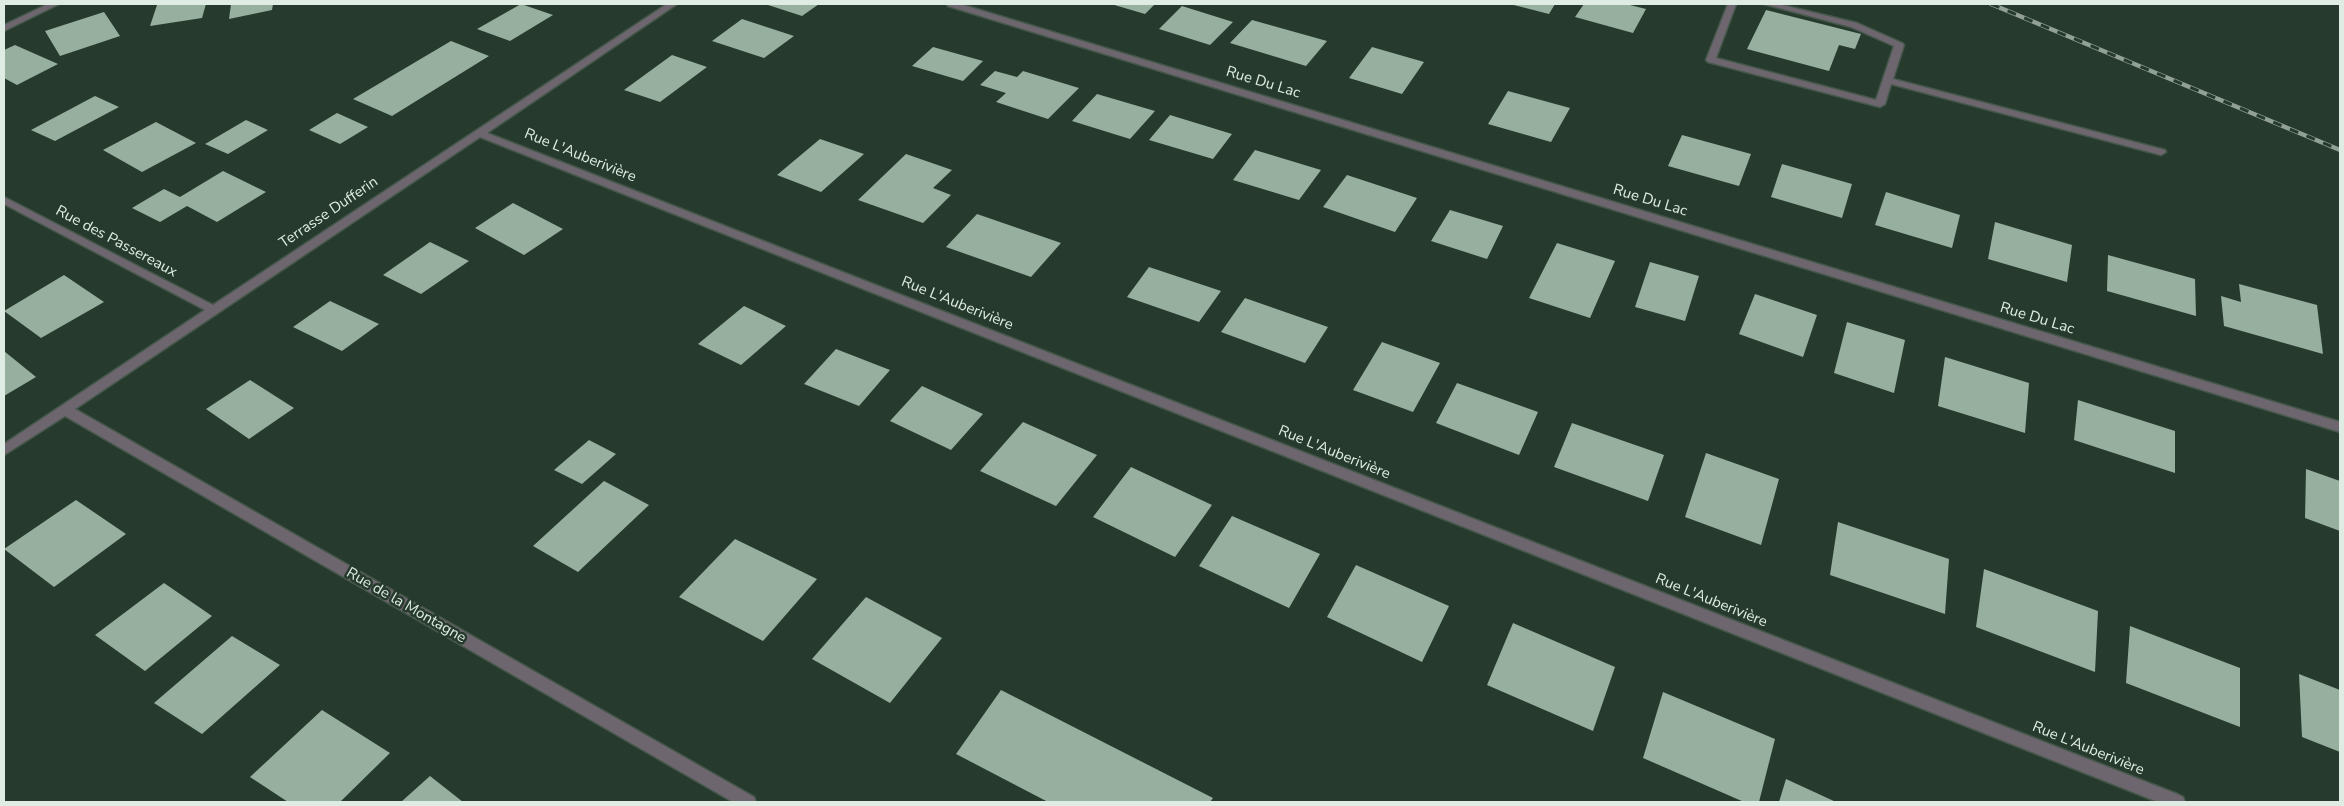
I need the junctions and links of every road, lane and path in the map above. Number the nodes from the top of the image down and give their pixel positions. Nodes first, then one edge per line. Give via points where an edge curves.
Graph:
1 (55, 4) edge
2 (673, 4) edge
3 (951, 4) edge
4 (1732, 4) edge
5 (1768, 4) edge
6 (4, 28) edge
7 (1887, 80) junction
8 (479, 133) junction
9 (2161, 152) dead end
10 (4, 200) edge
11 (214, 310) junction
12 (64, 409) junction
13 (2340, 427) edge
14 (4, 450) edge
15 (748, 802) edge
16 (2177, 802) edge

1 - 6 street
2 - 8 street, Terrasse Dufferin
3 - 13 street, Rue Du Lac
4 - 7 street via 1711,60 1880,104
5 - 7 street via 1854,26 1898,45
7 - 9 street
8 - 11 street, Terrasse Dufferin
8 - 16 street, Rue L'Auberivière
10 - 11 street, Rue des Passereaux
11 - 12 street, Terrasse Dufferin
12 - 14 street, Terrasse Dufferin
12 - 15 street, Rue de la Montagne

